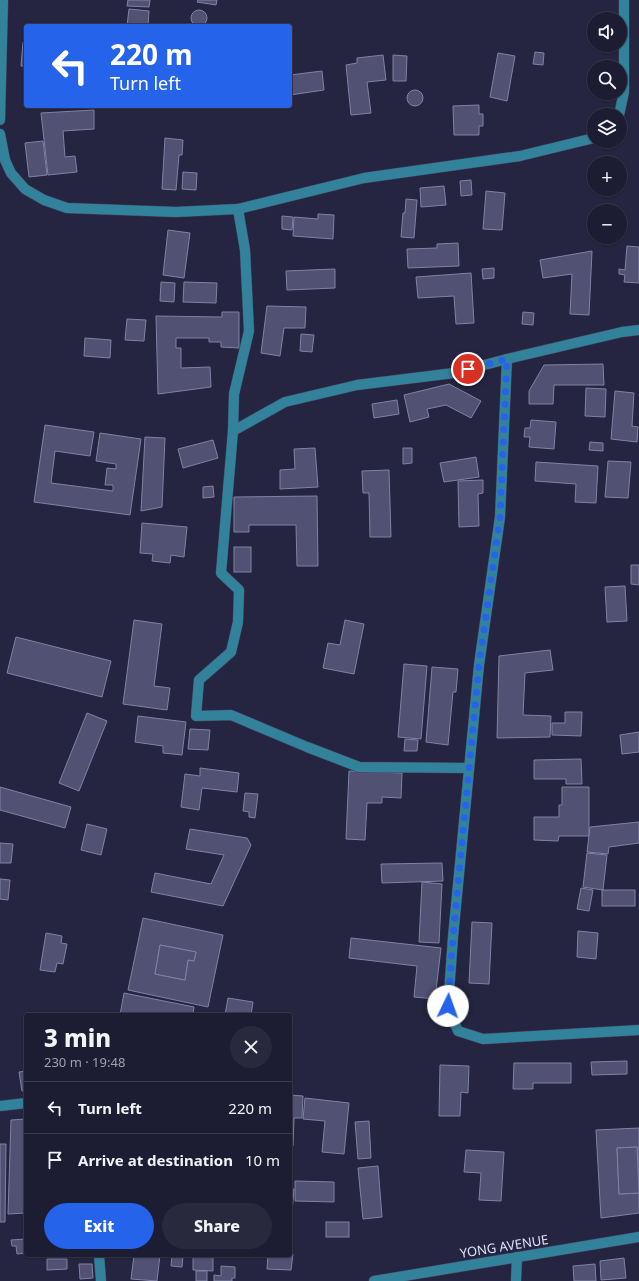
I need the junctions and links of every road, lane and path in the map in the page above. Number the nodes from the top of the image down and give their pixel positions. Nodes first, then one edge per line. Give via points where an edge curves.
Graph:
1 (3, 0) edge
2 (624, 0) edge
3 (621, 108) edge
4 (0, 120) edge
5 (0, 134) edge
6 (587, 140) edge
7 (238, 209) junction
8 (639, 330) edge
9 (507, 359) junction
10 (233, 431) junction
11 (469, 768) junction
12 (639, 1030) edge
13 (24, 1103) edge
14 (0, 1106) edge
15 (639, 1237) edge
16 (99, 1257) edge
17 (517, 1257) junction
18 (102, 1281) edge
19 (374, 1281) edge
20 (516, 1281) edge

1 - 4 street
2 - 3 street via 624,92
5 - 7 street via 5,160 11,173 26,190 67,208 176,212
6 - 7 street via 520,156 364,178
7 - 10 street via 245,250 249,331 234,394
8 - 9 street
9 - 10 street via 454,373 357,385 285,402
9 - 11 street via 500,517 479,665
10 - 11 street via 222,573 239,590 238,622 231,652 200,680 196,716 231,715 359,767
11 - 12 street via 448,1006 458,1031 483,1039
13 - 14 street
15 - 17 street, YONG AVENUE
16 - 18 street
17 - 19 street, YONG AVENUE
17 - 20 street

